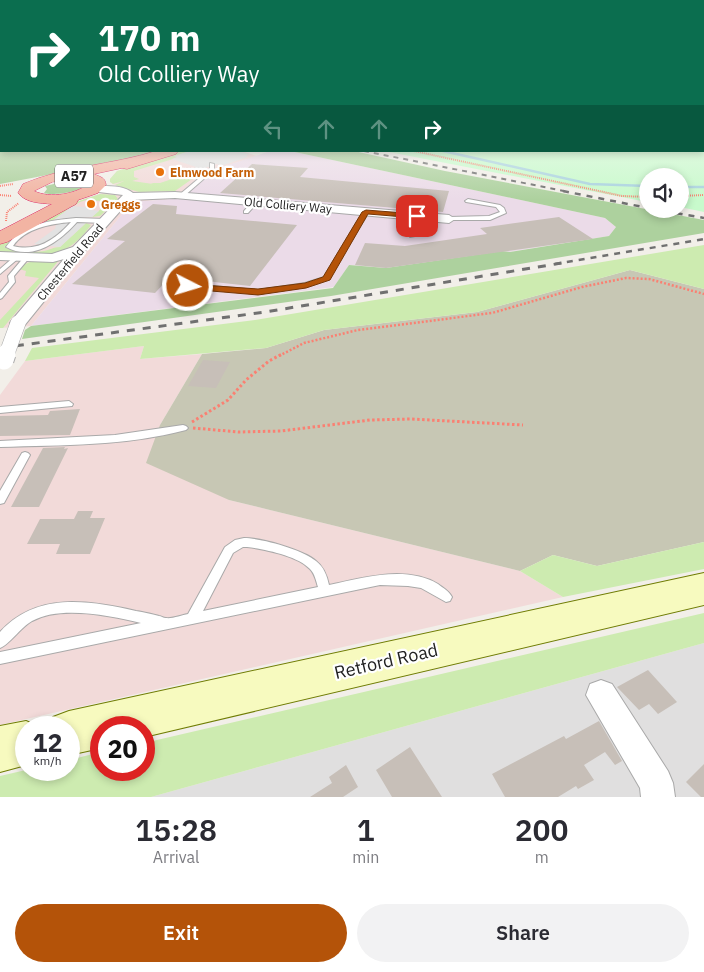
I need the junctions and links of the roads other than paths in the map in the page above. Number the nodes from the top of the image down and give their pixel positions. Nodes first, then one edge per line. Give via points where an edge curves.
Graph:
1 (168, 152) edge
2 (145, 159) junction
3 (212, 164) dead end
4 (61, 176) junction
5 (94, 187) junction
6 (181, 196) junction
7 (24, 197) junction
8 (128, 197) junction
9 (468, 201) dead end
10 (255, 202) junction
11 (246, 212) dead end
12 (366, 212) junction
13 (417, 216) junction
14 (449, 219) joint
15 (76, 220) junction
16 (105, 221) junction
17 (0, 227) edge
18 (412, 236) dead end
19 (0, 238) edge
20 (78, 250) junction
21 (0, 256) edge
22 (22, 257) junction
23 (0, 272) edge
24 (188, 286) dead end
25 (0, 297) edge
26 (2, 363) edge
27 (69, 404) dead end
28 (0, 410) edge
29 (183, 428) road end
30 (0, 444) edge
31 (25, 455) dead end
32 (0, 500) edge
33 (704, 589) edge
34 (325, 591) junction
35 (446, 596) dead end
36 (193, 617) junction
37 (164, 623) junction
38 (0, 642) edge
39 (0, 658) edge
40 (601, 695) dead end
41 (80, 731) edge
42 (15, 746) edge
43 (0, 749) edge
44 (659, 796) edge

1 - 2 highway, A57
2 - 4 highway, A57
2 - 5 highway, A57 via 109,172
3 - 6 lane via 212,169
4 - 5 highway, A57 via 88,177
4 - 7 highway, A57 via 28,188
5 - 7 highway, A57 via 61,198
5 - 8 street via 125,191
5 - 19 highway, A57
6 - 8 street, Old Colliery Way
6 - 10 street, Old Colliery Way
7 - 17 highway, A57 via 37,201 34,209
8 - 16 street, Chesterfield Road
9 - 14 lane via 498,206 503,213 490,218
10 - 11 lane
10 - 12 street, Old Colliery Way
12 - 13 street, Old Colliery Way
12 - 24 lane via 326,278 306,285 258,292
13 - 14 street, Old Colliery Way
13 - 18 lane
15 - 15 lane via 50,244 38,250 9,246 31,229 55,221
15 - 16 lane
16 - 20 street, Chesterfield Road
20 - 22 street via 53,258
20 - 26 street, Chesterfield Road, bridge via 18,323
21 - 22 street
22 - 23 lane
22 - 25 lane via 11,276 12,282
27 - 28 lane
29 - 30 lane via 147,436 97,441
31 - 32 lane
33 - 41 main road, Retford Road
34 - 35 lane via 380,580 420,582 434,586
34 - 36 lane
34 - 36 lane via 320,574 312,564 295,554 247,542 238,543 229,550
36 - 37 lane
37 - 38 lane via 116,611 59,608 39,612 17,624
37 - 39 lane
40 - 44 street via 656,783
42 - 43 main road

